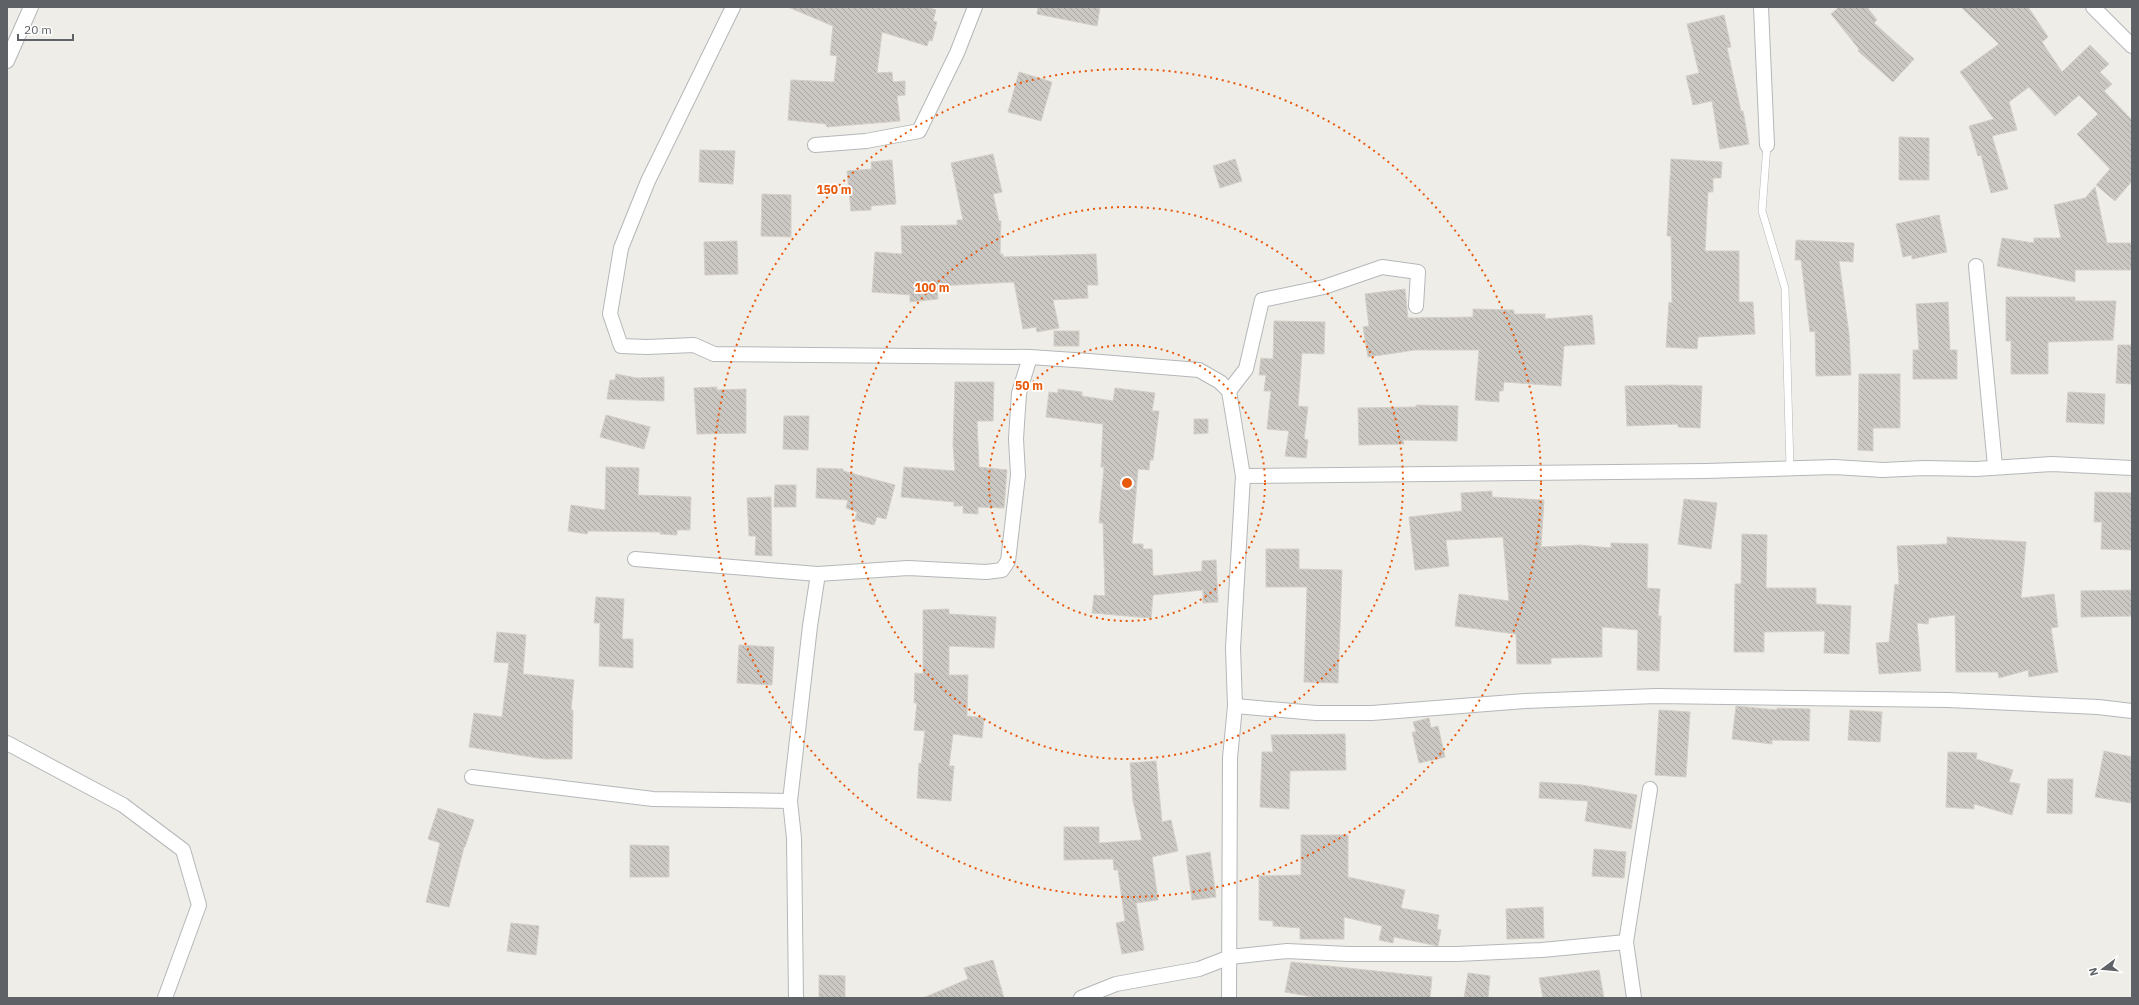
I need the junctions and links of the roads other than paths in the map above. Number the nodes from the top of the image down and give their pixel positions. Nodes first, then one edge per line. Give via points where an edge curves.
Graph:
1 (30, 7) edge
2 (733, 7) edge
3 (975, 7) edge
4 (1761, 7) edge
5 (2093, 7) edge
6 (2132, 46) edge
7 (7, 61) edge
8 (815, 145) dead end
9 (1767, 145) joint
10 (1976, 266) dead end
11 (1416, 306) dead end
12 (1030, 357) junction
13 (1229, 391) junction
14 (1995, 466) junction
15 (1790, 468) junction
16 (2132, 468) edge
17 (1243, 476) junction
18 (635, 559) dead end
19 (818, 574) junction
20 (1235, 706) junction
21 (2132, 711) edge
22 (7, 743) edge
23 (472, 777) dead end
24 (1650, 789) dead end
25 (790, 801) junction
26 (1626, 942) junction
27 (1230, 957) junction
28 (165, 998) edge
29 (796, 998) edge
30 (1081, 998) edge
31 (1229, 998) edge
32 (1634, 998) edge

1 - 7 street
2 - 12 street via 648,180 621,248 610,314 620,346 694,345 714,354
3 - 8 street via 919,131 866,141
4 - 9 street
5 - 6 street
9 - 15 lane via 1762,211 1785,288
10 - 14 street
11 - 13 street via 1418,272 1382,267 1324,287 1262,300 1246,369
12 - 13 street via 1199,370 1220,382
12 - 19 street via 1019,393 1016,440 1018,475 1008,562 1002,570 986,572 908,568
13 - 17 street
14 - 15 street via 1976,469 1883,470
14 - 16 street via 2052,464
15 - 17 street
17 - 20 street via 1233,648
18 - 19 street
19 - 25 street
20 - 21 street via 1316,713 1372,713 1525,701 1656,696 1948,700 2098,706
20 - 27 street via 1230,758
22 - 28 street via 123,805 183,850 199,906
23 - 25 street via 653,799
24 - 26 street
25 - 29 street via 794,838
26 - 27 street via 1542,950 1457,954 1287,951
26 - 32 street
27 - 30 street via 1199,968 1116,984
27 - 31 street

